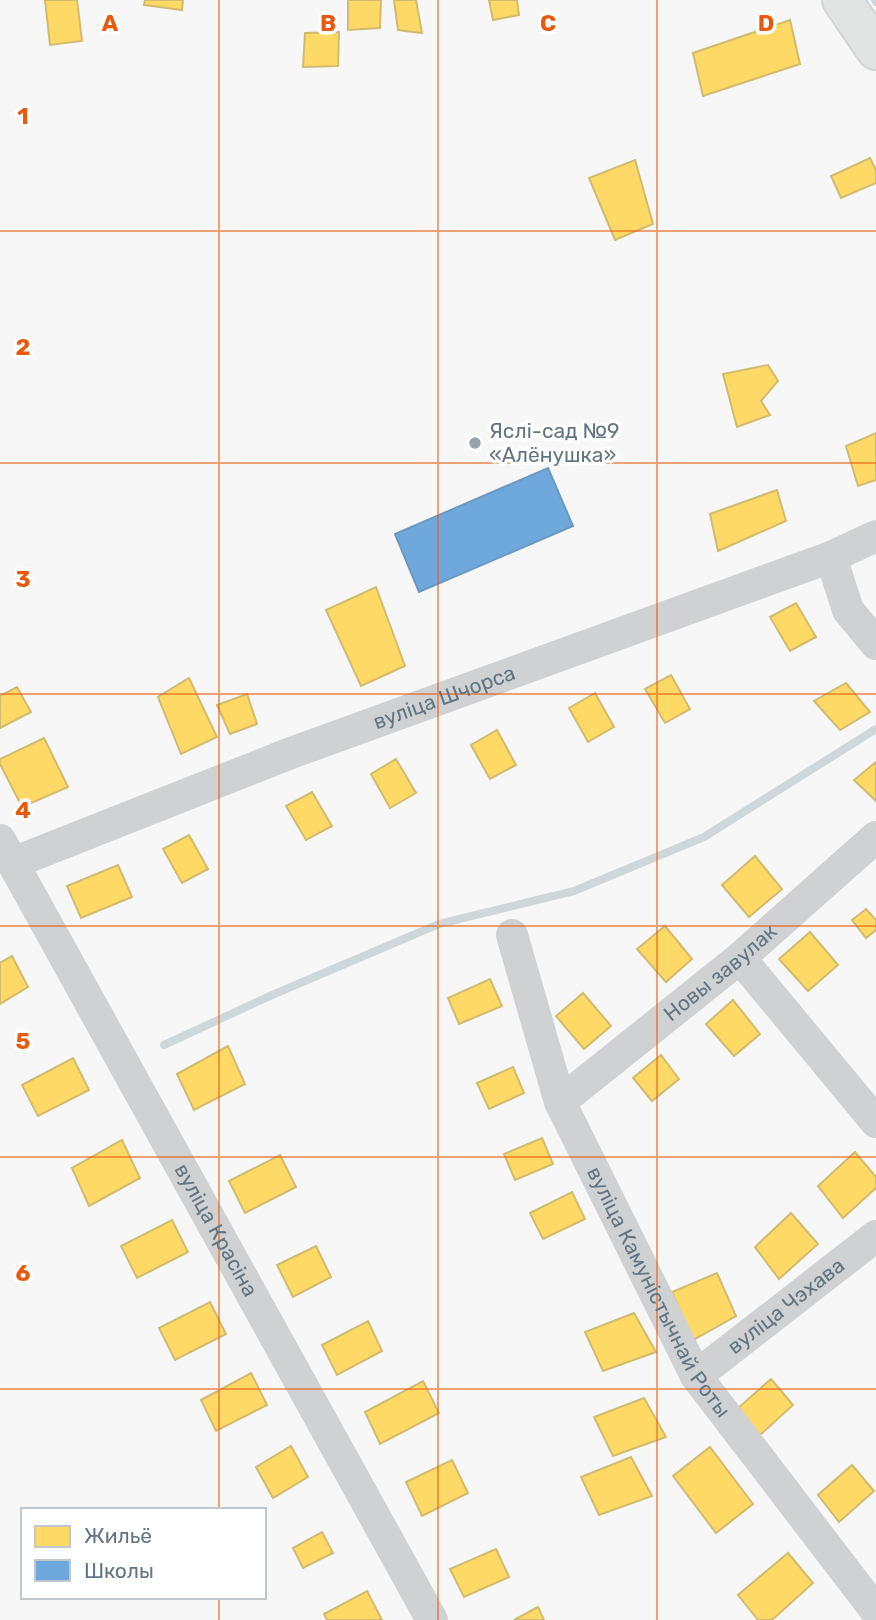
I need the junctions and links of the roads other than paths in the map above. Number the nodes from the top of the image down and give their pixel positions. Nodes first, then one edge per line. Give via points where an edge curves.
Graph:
1 (842, 0) edge
2 (876, 50) edge
3 (876, 536) edge
4 (831, 557) junction
5 (876, 644) edge
6 (876, 837) edge
7 (7, 851) edge
8 (512, 935) dead end
9 (740, 958) junction
10 (560, 1102) junction
11 (876, 1122) edge
12 (876, 1236) edge
13 (696, 1376) junction
14 (876, 1611) edge
15 (432, 1620) edge

1 - 2 street
3 - 4 street, вуліца Шчорса
4 - 5 street via 848,610
4 - 7 street, вуліца Шчорса
6 - 9 street, Новы завулак
7 - 15 street, вуліца Красіна
8 - 10 street, вуліца Камуністычнай Роты
9 - 10 street, Новы завулак
9 - 11 street
10 - 13 street, вуліца Камуністычнай Роты
12 - 13 street, вуліца Чэхава
13 - 14 street, вуліца Камуністычнай Роты

